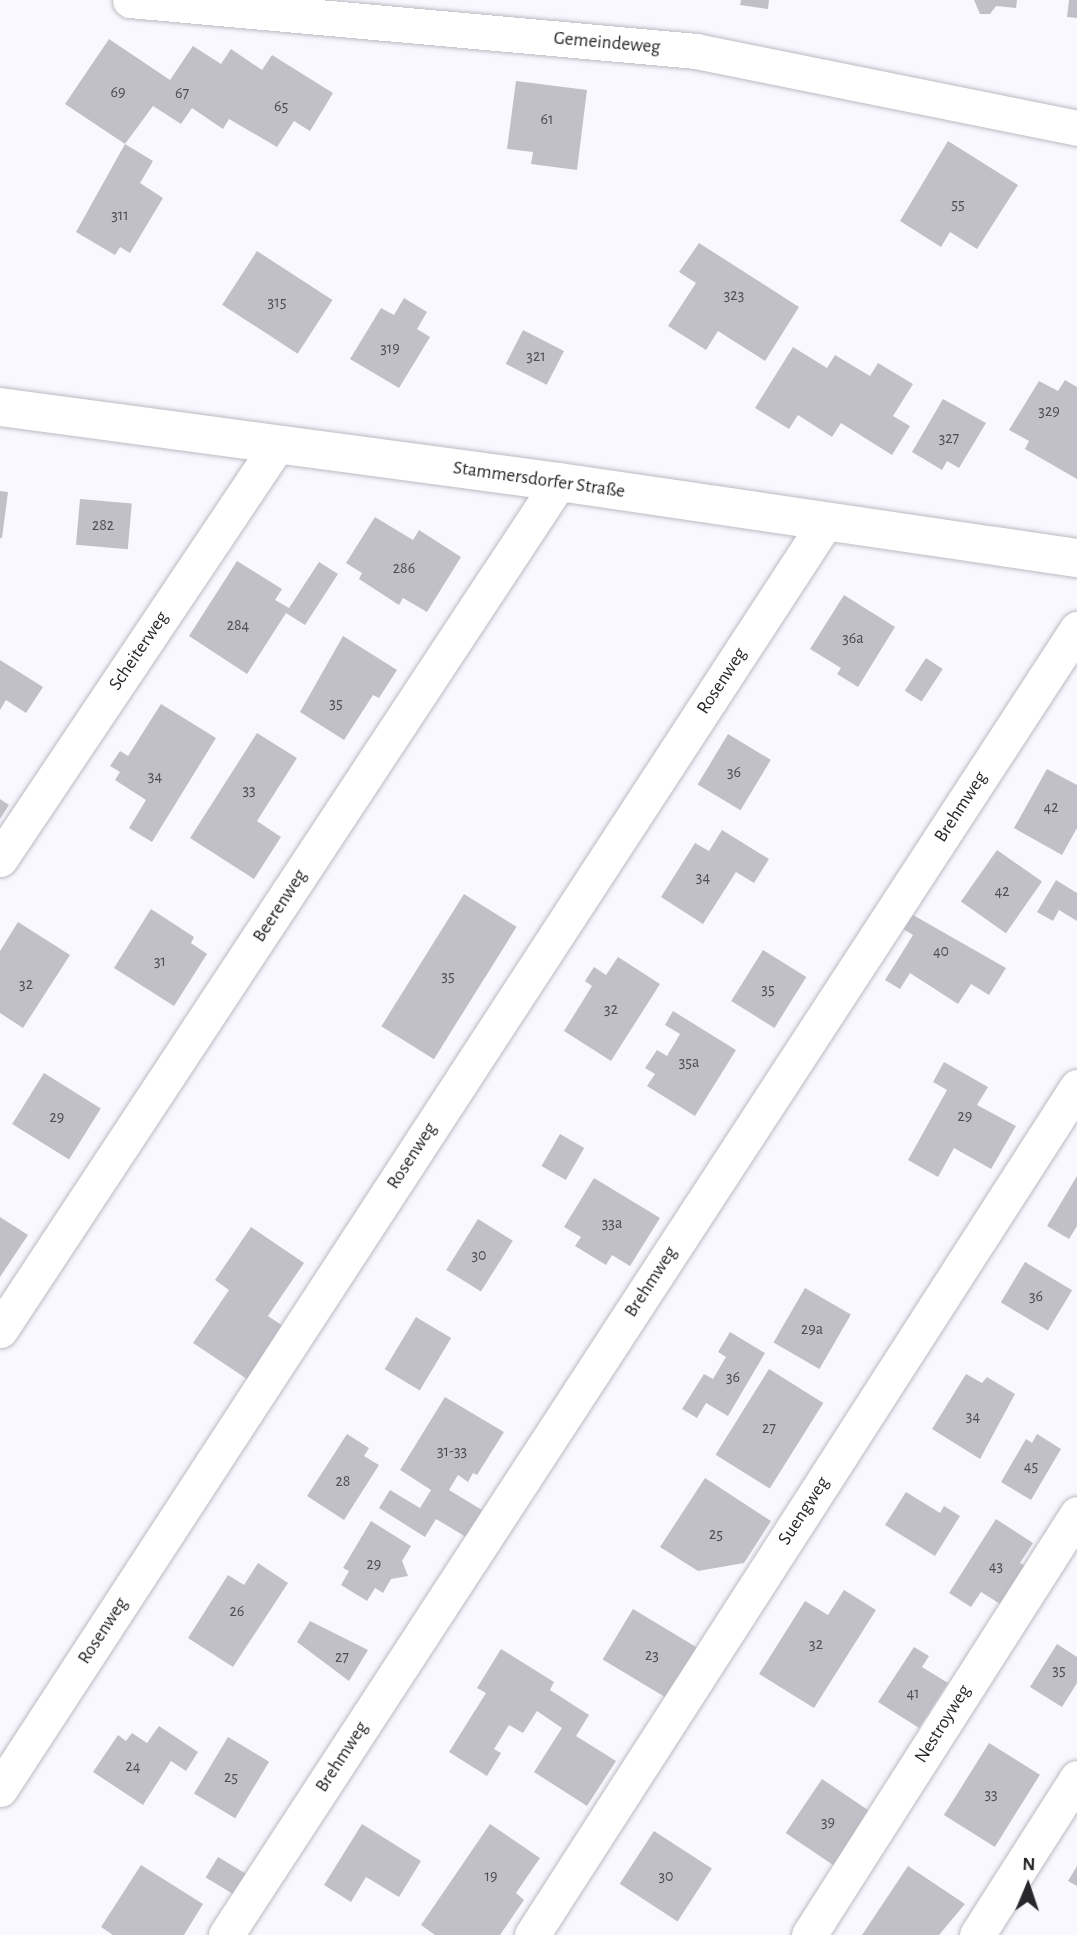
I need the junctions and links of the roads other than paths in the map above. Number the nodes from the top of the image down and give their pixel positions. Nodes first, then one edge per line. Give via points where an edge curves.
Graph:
1 (130, 0) edge
2 (1077, 128) edge
3 (0, 407) edge
4 (278, 444) junction
5 (559, 482) junction
6 (825, 523) junction
7 (1077, 558) edge
8 (1077, 629) edge
9 (0, 859) edge
10 (1077, 1087) edge
11 (0, 1330) edge
12 (1077, 1514) edge
13 (1077, 1777) edge
14 (0, 1789) edge
15 (226, 1935) edge
16 (532, 1935) edge
17 (809, 1935) edge
18 (977, 1935) edge

1 - 2 street, Gemeindeweg via 696,51
3 - 4 main road, Stammersdorfer Straße
4 - 5 main road, Stammersdorfer Straße
4 - 9 street, Scheiterweg
5 - 6 main road, Stammersdorfer Straße
5 - 11 street, Beerenweg
6 - 7 main road, Stammersdorfer Straße
6 - 14 street, Rosenweg
8 - 15 street, Brehmweg
10 - 16 street, Suengweg
12 - 17 street, Nestroyweg
13 - 18 street

